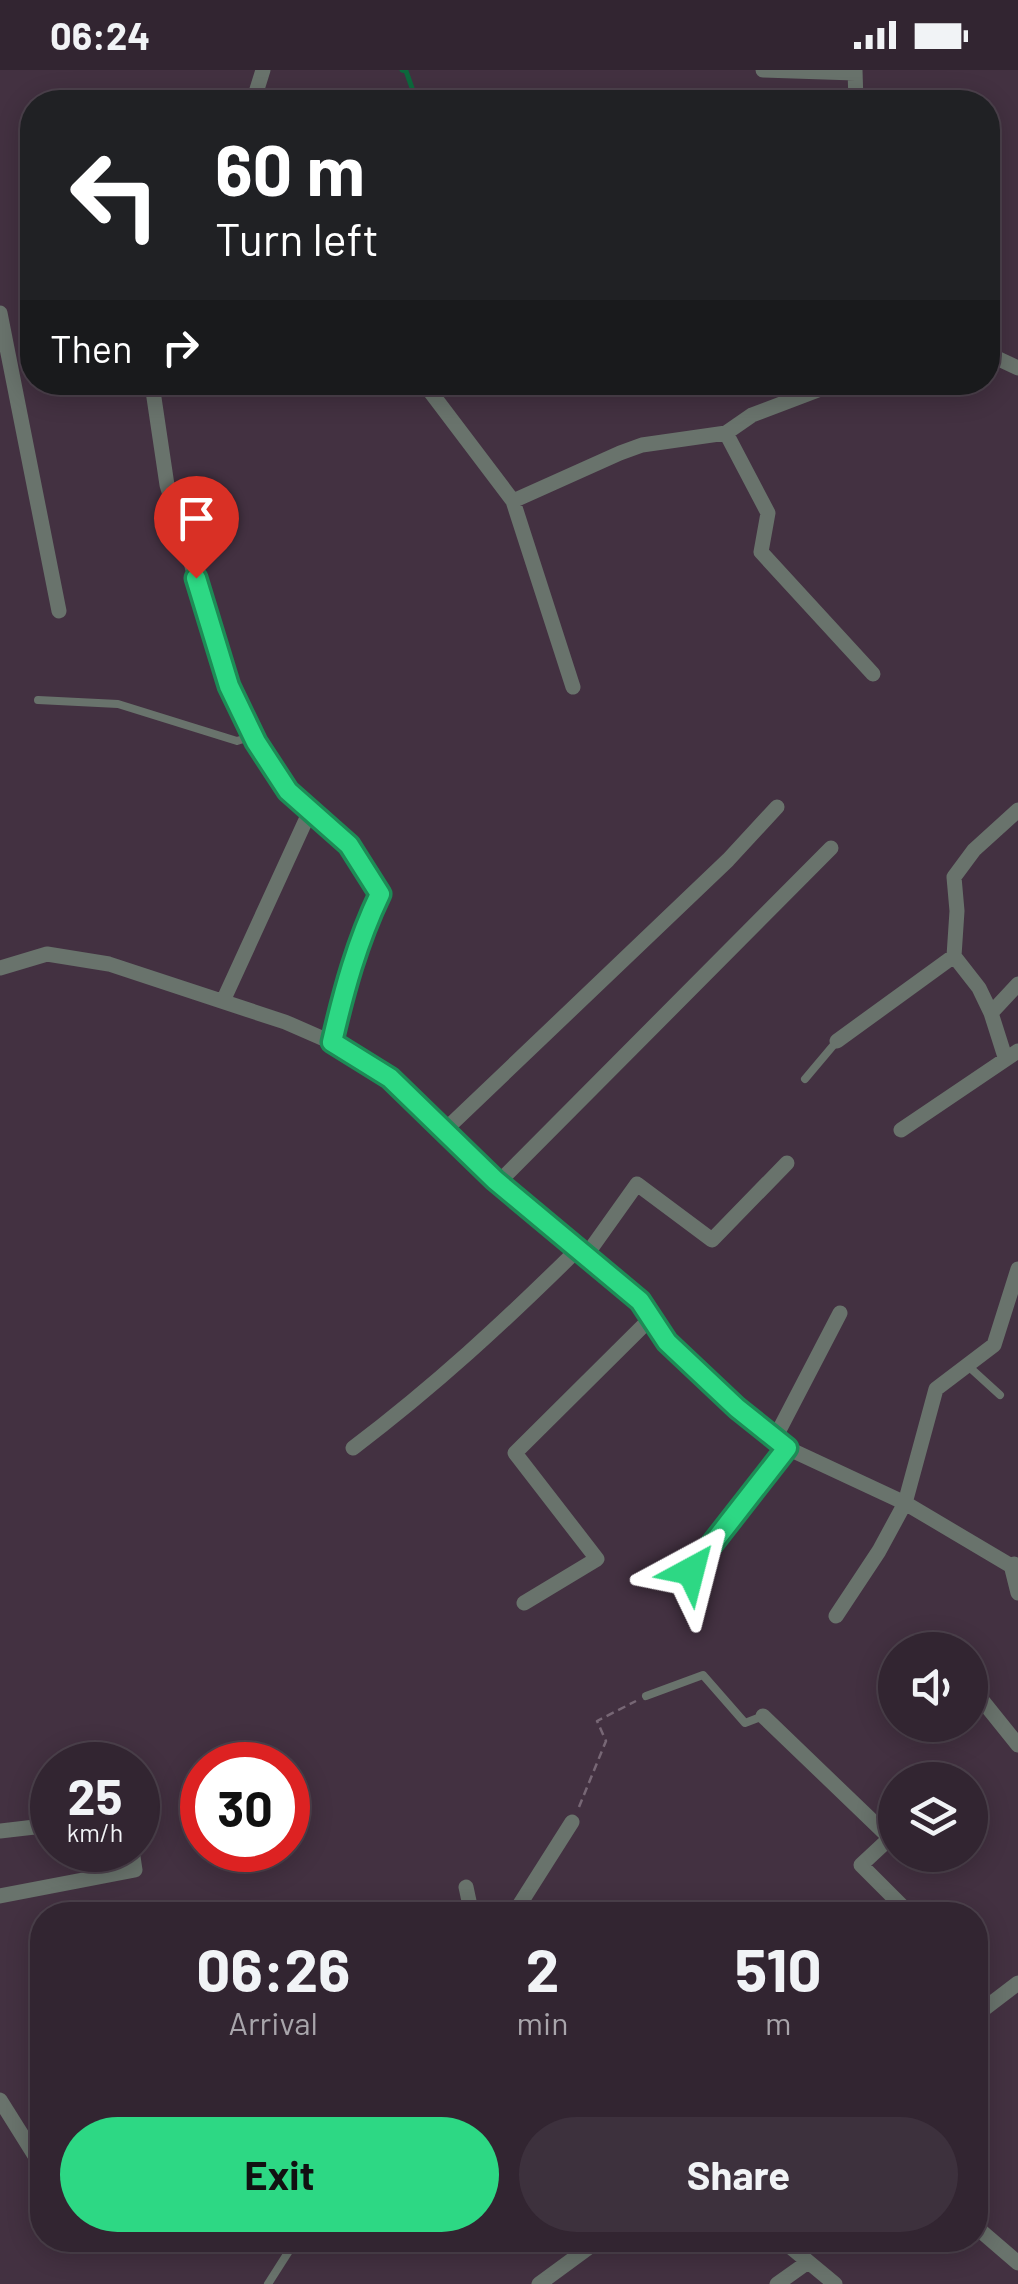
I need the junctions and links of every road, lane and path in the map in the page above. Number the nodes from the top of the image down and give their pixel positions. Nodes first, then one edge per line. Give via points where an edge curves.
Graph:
1 (764, 70) edge
2 (854, 72) edge
3 (0, 313) edge
4 (154, 395) edge
5 (433, 395) edge
6 (805, 395) edge
7 (726, 433) junction
8 (513, 501) junction
9 (59, 611) dead end
10 (872, 674) dead end
11 (573, 687) dead end
12 (38, 700) dead end
13 (253, 736) junction
14 (777, 807) dead end
15 (1018, 810) edge
16 (310, 811) junction
17 (831, 848) dead end
18 (954, 956) junction
19 (0, 968) edge
20 (1018, 984) edge
21 (223, 1000) junction
22 (991, 1013) junction
23 (332, 1042) junction
24 (837, 1042) joint
25 (1012, 1054) edge
26 (804, 1079) dead end
27 (901, 1130) dead end
28 (444, 1131) junction
29 (787, 1163) dead end
30 (498, 1183) junction
31 (580, 1253) junction
32 (1018, 1270) edge
33 (840, 1313) dead end
34 (652, 1318) junction
35 (967, 1365) junction
36 (1000, 1396) dead end
37 (781, 1443) junction
38 (353, 1448) dead end
39 (905, 1503) junction
40 (1016, 1566) edge
41 (691, 1571) dead end
42 (1018, 1593) edge
43 (524, 1602) dead end
44 (836, 1616) dead end
45 (646, 1696) joint
46 (988, 1708) edge
47 (764, 1716) joint
48 (1018, 1745) edge
49 (572, 1822) joint
50 (30, 1828) edge
51 (0, 1831) edge
52 (125, 1872) edge
53 (466, 1888) dead end
54 (0, 1896) edge
55 (469, 1902) edge
56 (521, 1902) edge
57 (897, 1902) edge
58 (1018, 1983) edge
59 (988, 2003) edge
60 (0, 2100) edge
61 (30, 2148) edge
62 (988, 2237) edge
63 (288, 2252) edge
64 (583, 2252) edge
65 (796, 2252) edge
66 (808, 2262) junction
67 (1018, 2263) edge
68 (268, 2284) edge
69 (539, 2284) edge
70 (777, 2284) edge
71 (835, 2284) edge

1 - 2 street
3 - 9 street
4 - 13 street via 167,485 229,686
5 - 8 street
6 - 7 street
7 - 8 street via 642,445
7 - 10 street via 768,513 761,552
8 - 11 street
12 - 13 lane via 118,704 238,741
13 - 16 street via 288,791
14 - 28 street
15 - 18 street via 954,877
16 - 21 street
16 - 23 street via 349,845 380,894 361,934
17 - 30 street
18 - 22 street
18 - 24 street
19 - 21 street via 47,954 109,964
20 - 22 street
21 - 23 street
22 - 25 street
23 - 28 street via 390,1078
24 - 26 lane
25 - 27 street
28 - 30 street
29 - 31 street via 712,1240 637,1184
30 - 31 street
31 - 34 street
31 - 38 street
32 - 35 street via 994,1344
33 - 37 street
34 - 37 street via 667,1342
34 - 43 street via 515,1453 597,1559
35 - 36 lane
35 - 39 street via 936,1389
37 - 39 street
37 - 41 street
39 - 40 street
39 - 44 street
40 - 42 street
45 - 47 lane via 703,1675 745,1724
45 - 49 path via 597,1721 606,1741
46 - 48 street
47 - 57 street via 890,1838 861,1865
49 - 56 street
50 - 51 street
52 - 54 street
53 - 55 street
58 - 59 street
60 - 61 street
62 - 67 street
63 - 68 lane
64 - 69 street
65 - 66 street
66 - 70 street
66 - 71 street

